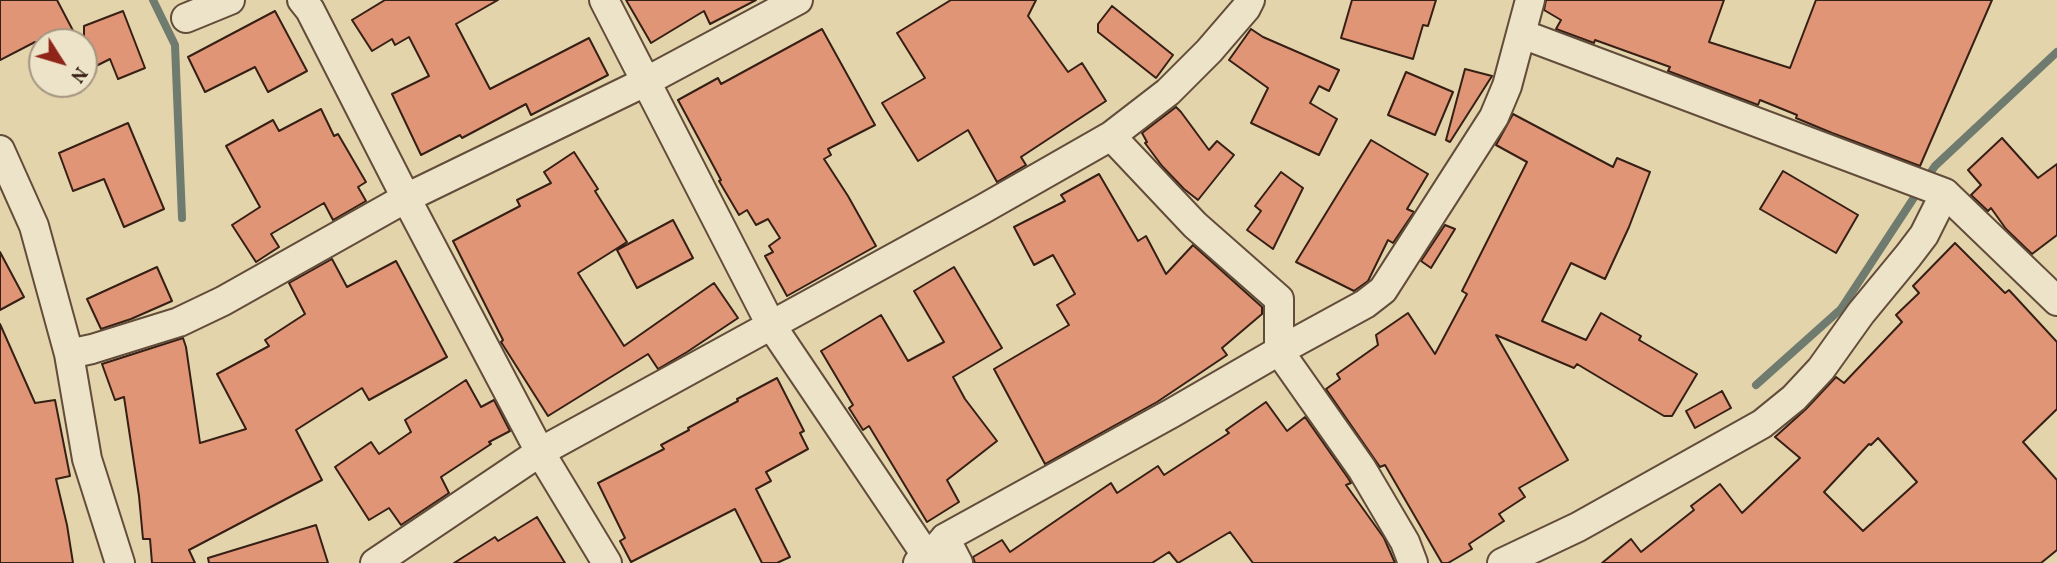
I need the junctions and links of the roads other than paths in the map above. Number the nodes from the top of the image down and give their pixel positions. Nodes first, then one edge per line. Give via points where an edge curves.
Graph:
1 (230, 0) edge
2 (302, 0) edge
3 (604, 0) edge
4 (798, 0) edge
5 (1250, 0) edge
6 (1530, 0) edge
7 (186, 18) dead end
8 (1522, 34) junction
9 (645, 82) junction
10 (1111, 136) junction
11 (0, 150) edge
12 (1945, 193) junction
13 (406, 198) junction
14 (2057, 301) edge
15 (772, 325) junction
16 (1279, 351) junction
17 (69, 354) junction
18 (540, 452) junction
19 (931, 553) edge
20 (120, 563) edge
21 (375, 563) edge
22 (607, 563) edge
23 (958, 563) edge
24 (1413, 563) edge
25 (1502, 563) edge

1 - 7 street
2 - 13 street
3 - 9 street
4 - 9 street
5 - 10 street via 1168,92
6 - 8 street
8 - 12 street
8 - 16 street via 1494,117 1383,290
9 - 13 street
9 - 15 street
10 - 15 street
10 - 16 street via 1195,225 1279,299
11 - 17 street via 34,226
12 - 14 street
12 - 25 street via 1924,235 1794,398 1762,424 1578,527
13 - 17 street via 180,322
13 - 18 street
15 - 18 street
15 - 19 street
16 - 19 street
16 - 24 street via 1362,469
17 - 20 street via 87,459
18 - 21 street
18 - 22 street
19 - 23 street

